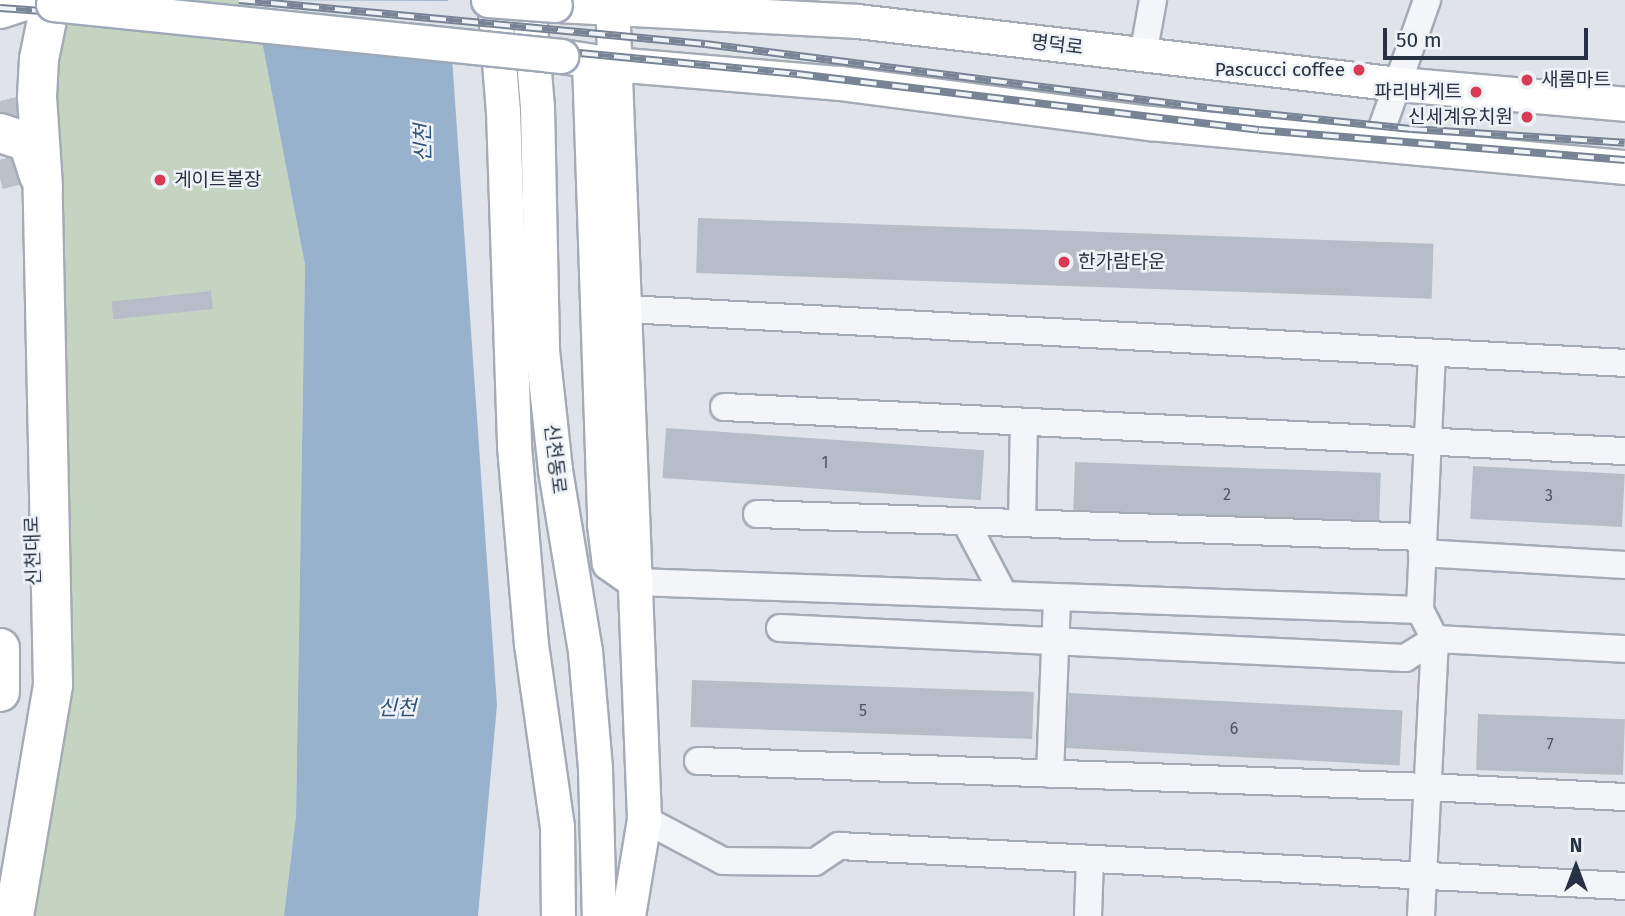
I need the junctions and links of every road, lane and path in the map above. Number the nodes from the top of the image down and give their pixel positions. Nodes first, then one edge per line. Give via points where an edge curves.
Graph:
1 (488, 0) edge
2 (494, 0) edge
3 (1153, 0) edge
4 (1427, 0) edge
5 (542, 2) edge
6 (28, 3) edge
7 (600, 4) edge
8 (1143, 55) junction
9 (588, 60) junction
10 (1398, 84) junction
11 (1625, 104) edge
12 (0, 133) edge
13 (1376, 145) junction
14 (1625, 167) edge
15 (32, 185) junction
16 (626, 309) junction
17 (542, 350) junction
18 (1432, 353) junction
19 (1625, 363) edge
20 (597, 377) junction
21 (724, 407) dead end
22 (1024, 423) junction
23 (1428, 444) junction
24 (1625, 452) edge
25 (757, 514) dead end
26 (965, 521) junction
27 (1022, 523) junction
28 (1423, 545) junction
29 (1625, 565) edge
30 (636, 582) junction
31 (866, 590) junction
32 (1004, 595) junction
33 (1057, 597) junction
34 (1420, 610) junction
35 (780, 628) dead end
36 (863, 632) junction
37 (1435, 639) junction
38 (1055, 641) junction
39 (0, 648) edge
40 (1625, 649) edge
41 (0, 692) edge
42 (698, 761) dead end
43 (1049, 774) junction
44 (1427, 787) junction
45 (1625, 797) edge
46 (644, 819) junction
47 (1090, 859) junction
48 (1423, 876) junction
49 (1625, 886) edge
50 (8, 916) edge
51 (14, 916) edge
52 (558, 916) edge
53 (599, 916) edge
54 (628, 916) edge
55 (1088, 916) edge
56 (1420, 916) edge

1 - 5 main road, 명덕로, bridge
2 - 52 main road, 신천동로 via 503,111 514,446 531,643 558,826
3 - 8 street
4 - 10 street
5 - 7 main road, 명덕로
5 - 17 main road, 신천동로 via 537,107
6 - 9 main road, bridge
6 - 15 highway via 39,59
7 - 8 main road, 명덕로 via 857,21
7 - 9 main road
8 - 10 main road, 명덕로
9 - 13 main road via 840,83 1150,123
9 - 16 main road
9 - 20 main road via 599,321
10 - 11 main road, 명덕로
10 - 13 street
12 - 15 highway via 28,142
13 - 14 main road
15 - 50 highway, 신천대로 via 37,681
15 - 51 highway via 53,685
16 - 18 street
16 - 30 main road
17 - 20 main road via 565,389 588,389
17 - 53 main road, 신천동로 via 555,470 585,651 595,768
18 - 19 street
18 - 23 street
20 - 30 main road via 609,563
21 - 22 street
22 - 23 street
22 - 27 street
23 - 24 street
23 - 28 street
25 - 26 street
26 - 27 street
26 - 32 street
27 - 28 street
28 - 29 street
28 - 34 street
30 - 31 street
30 - 46 main road
31 - 32 street
31 - 36 street
32 - 33 street
33 - 34 street
33 - 38 street
34 - 37 street
35 - 36 street
36 - 38 street
37 - 38 street via 1405,658
37 - 40 street
37 - 44 street
38 - 43 street
39 - 41 highway
42 - 43 street
43 - 44 street
44 - 45 street
44 - 48 street
46 - 47 street via 723,861 815,862 839,846
46 - 54 main road
47 - 48 street
47 - 55 street
48 - 49 street
48 - 56 street

